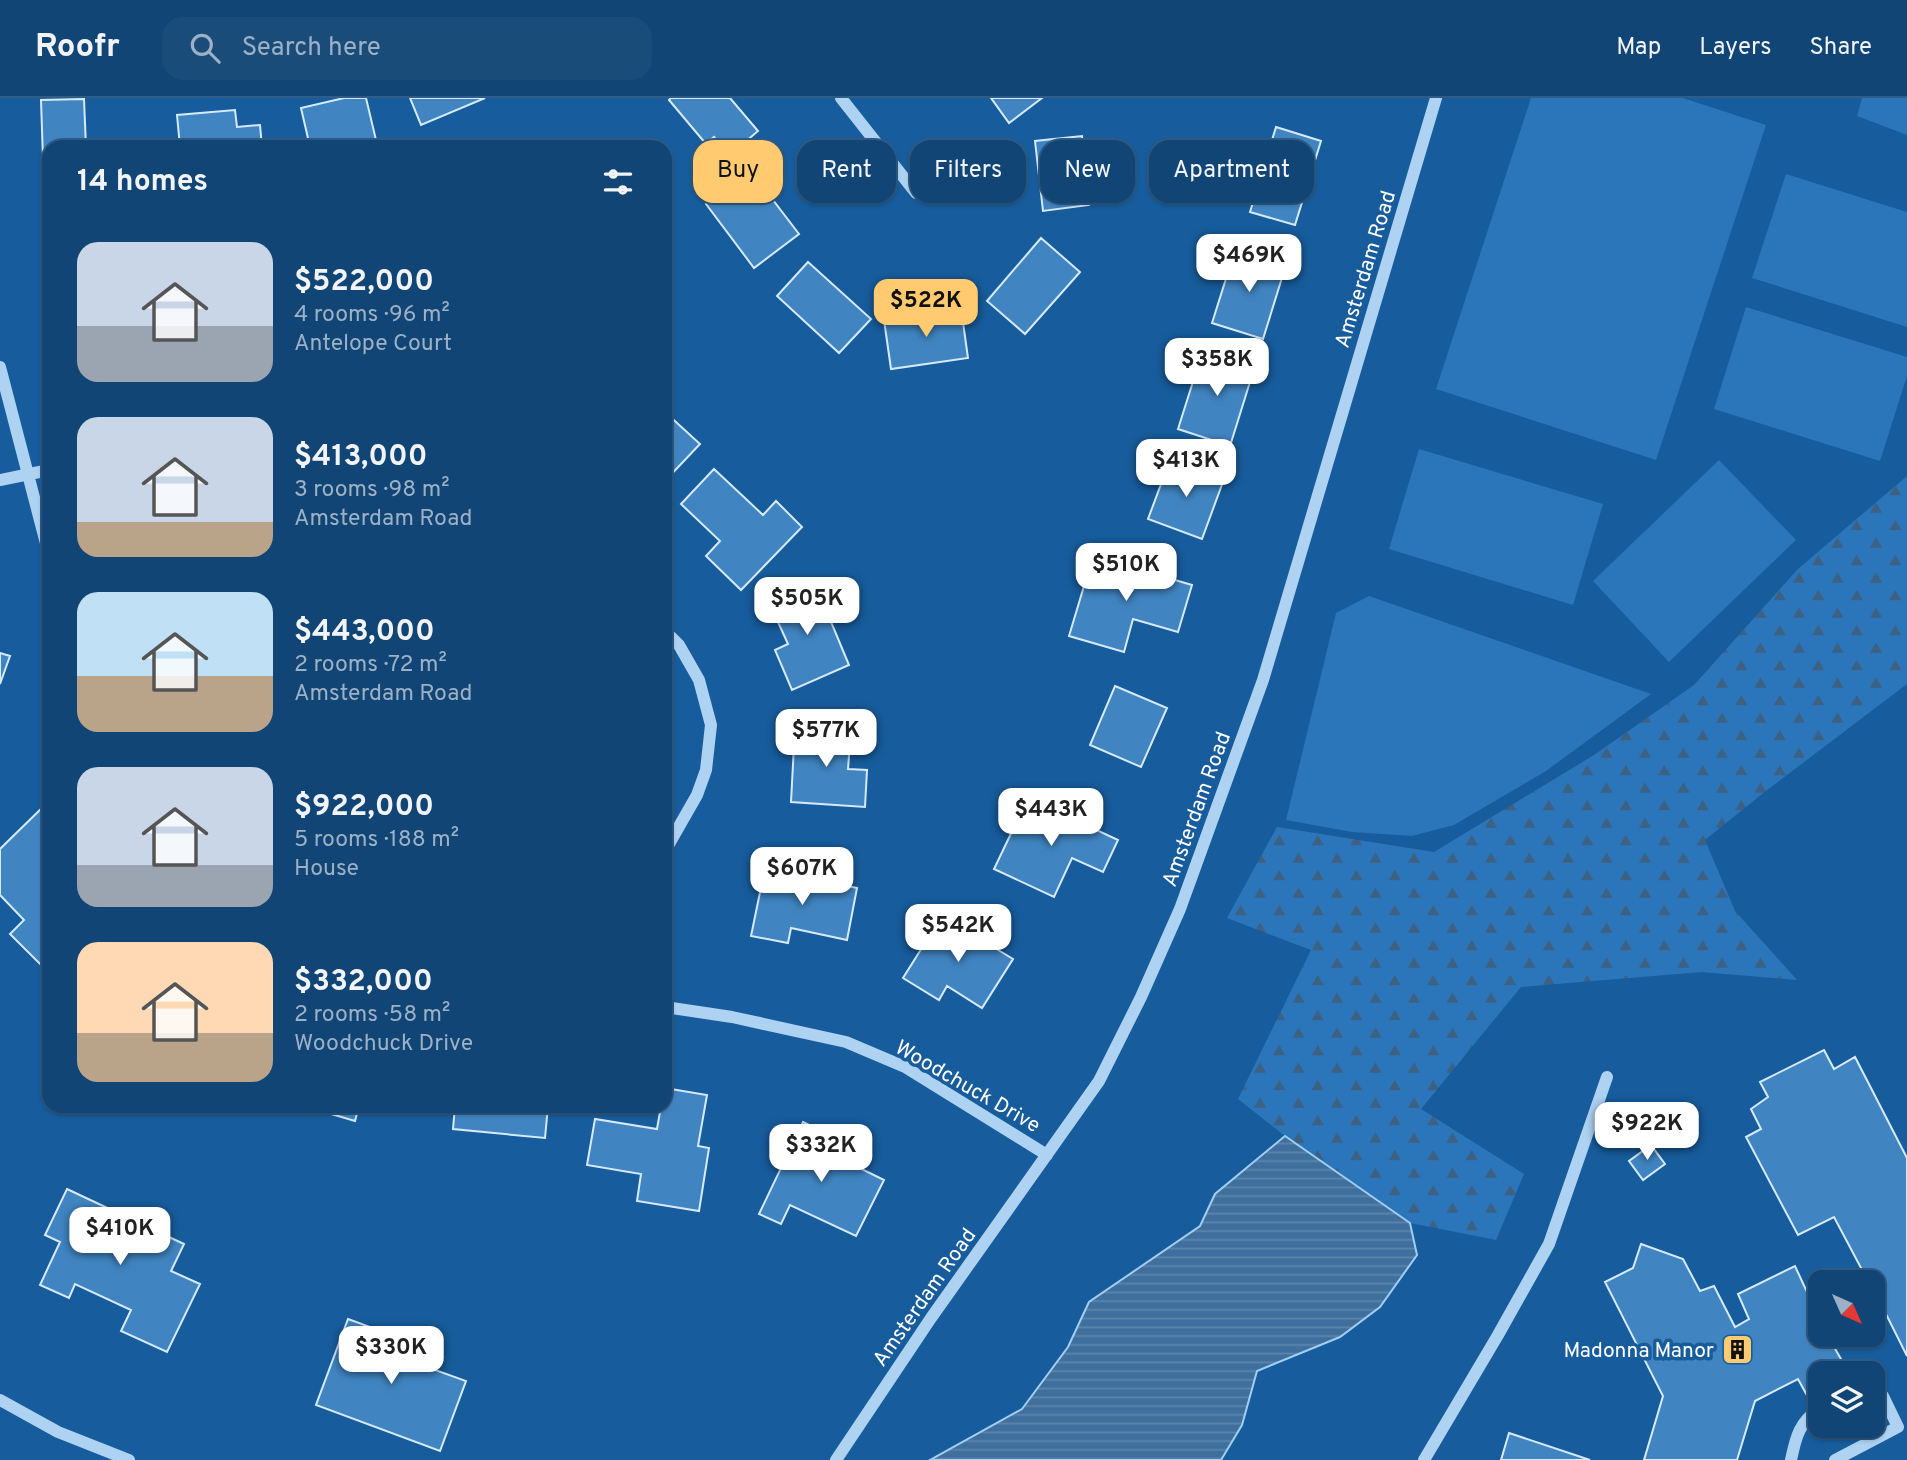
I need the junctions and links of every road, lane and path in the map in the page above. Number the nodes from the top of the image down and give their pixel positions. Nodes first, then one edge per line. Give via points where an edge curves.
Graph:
1 (841, 98) edge
2 (1436, 98) edge
3 (910, 185) edge
4 (0, 367) edge
5 (42, 471) edge
6 (28, 474) junction
7 (0, 480) edge
8 (42, 528) edge
9 (672, 638) edge
10 (672, 839) edge
11 (672, 1008) edge
12 (1607, 1077) dead end
13 (1047, 1155) junction
14 (0, 1400) edge
15 (1885, 1402) edge
16 (1808, 1418) edge
17 (1885, 1434) edge
18 (1877, 1438) edge
19 (129, 1460) edge
20 (836, 1460) edge
21 (1424, 1460) edge
22 (1791, 1460) edge
23 (1835, 1460) edge

1 - 3 street
2 - 13 street, Amsterdam Road via 1263,680 1180,909 1099,1081
4 - 6 street
5 - 6 street
6 - 7 street
6 - 8 street
9 - 10 street via 699,680 711,725 706,770
11 - 13 street, Woodchuck Drive via 846,1042 905,1067
12 - 21 street via 1549,1244
13 - 20 street, Amsterdam Road
14 - 19 street via 58,1432
15 - 17 street via 1898,1427
16 - 22 street via 1796,1435
18 - 23 street

